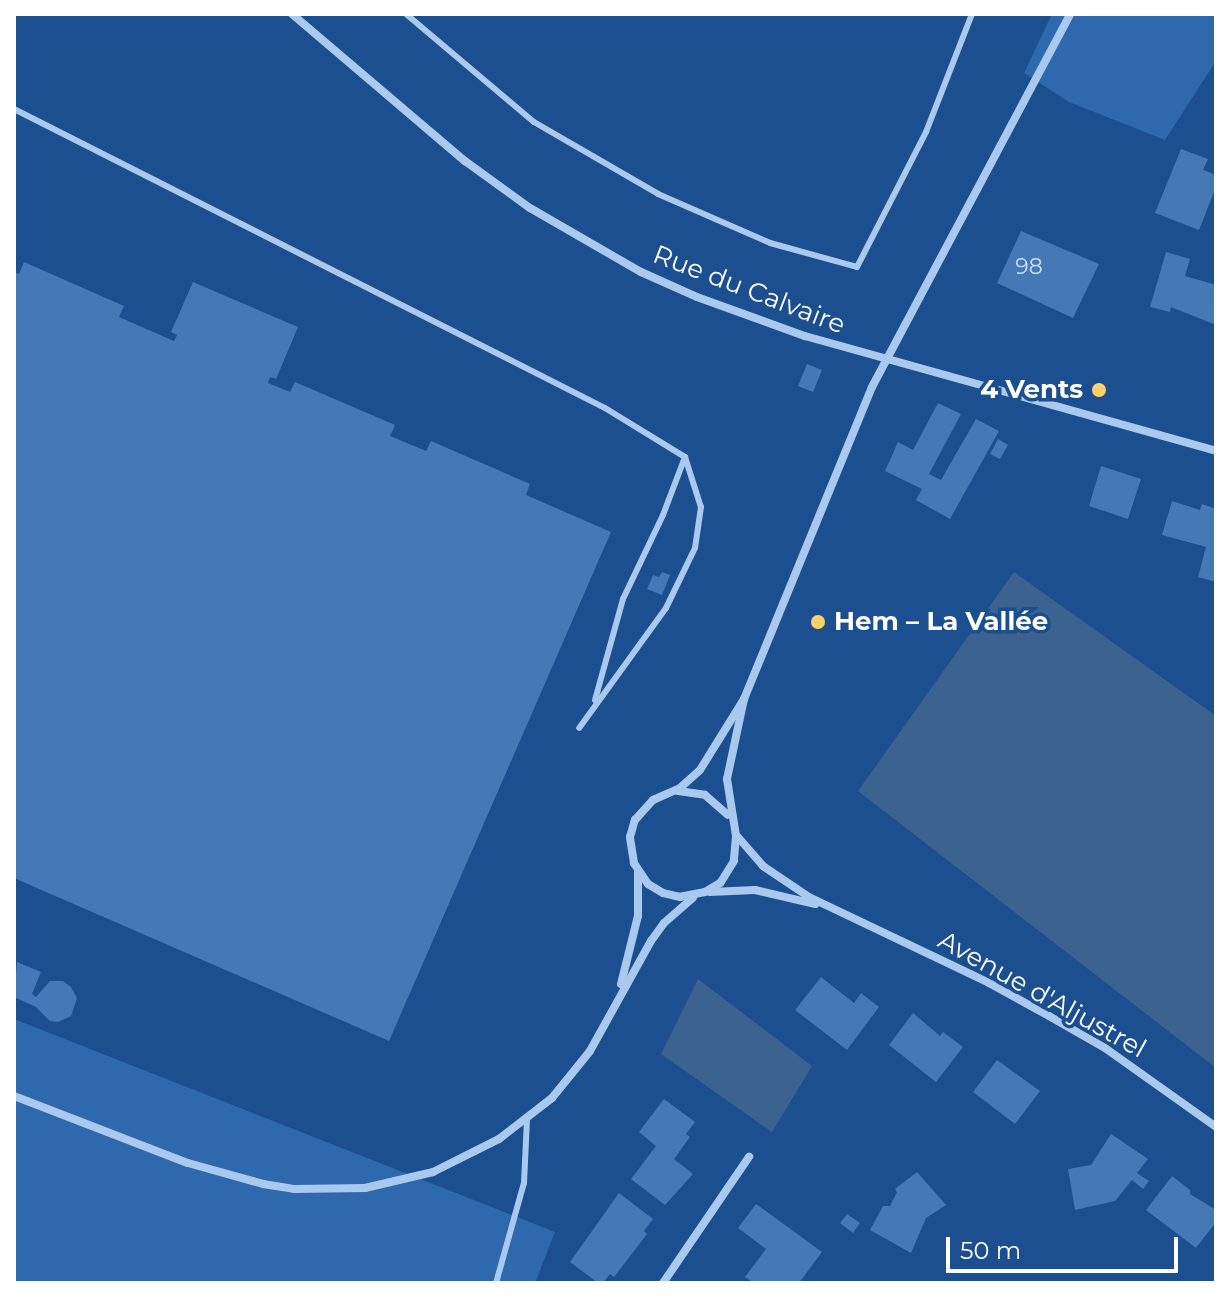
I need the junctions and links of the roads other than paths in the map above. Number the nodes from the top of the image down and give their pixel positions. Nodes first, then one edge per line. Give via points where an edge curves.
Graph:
1 (292, 14) edge
2 (406, 14) edge
3 (972, 14) edge
4 (1070, 14) edge
5 (14, 109) edge
6 (886, 360) junction
7 (1216, 451) edge
8 (685, 457) junction
9 (744, 699) junction
10 (594, 704) junction
11 (579, 728) dead end
12 (669, 792) junction
13 (731, 818) junction
14 (736, 836) junction
15 (638, 871) junction
16 (701, 893) junction
17 (840, 913) junction
18 (618, 996) junction
19 (14, 1096) edge
20 (527, 1120) junction
21 (1216, 1127) edge
22 (749, 1157) dead end
23 (496, 1283) edge
24 (663, 1283) edge

1 - 6 street, Rue du Calvaire via 465,161 590,244 697,297
2 - 3 lane via 534,122 658,194 770,243 857,267 926,132
4 - 6 street
5 - 8 lane via 605,408
6 - 7 street, Rue du Calvaire
6 - 9 street
8 - 10 lane via 623,599
8 - 10 lane via 701,507 695,548 666,608
9 - 12 street via 700,770
9 - 13 street via 727,779
10 - 11 lane
12 - 13 street via 705,795
12 - 15 street via 635,820 630,846
13 - 14 street
14 - 16 street via 730,869 720,883
14 - 17 street, Avenue d'Aljustrel via 763,866
15 - 16 street via 663,893
15 - 18 street via 638,918
16 - 17 street, Avenue d'Aljustrel via 755,890
16 - 18 street via 664,923
17 - 21 street, Avenue d'Aljustrel via 1049,1016 1105,1048
18 - 20 street via 575,1073
19 - 20 street via 188,1163 294,1189 365,1188 433,1172
20 - 23 lane via 524,1183
22 - 24 street

